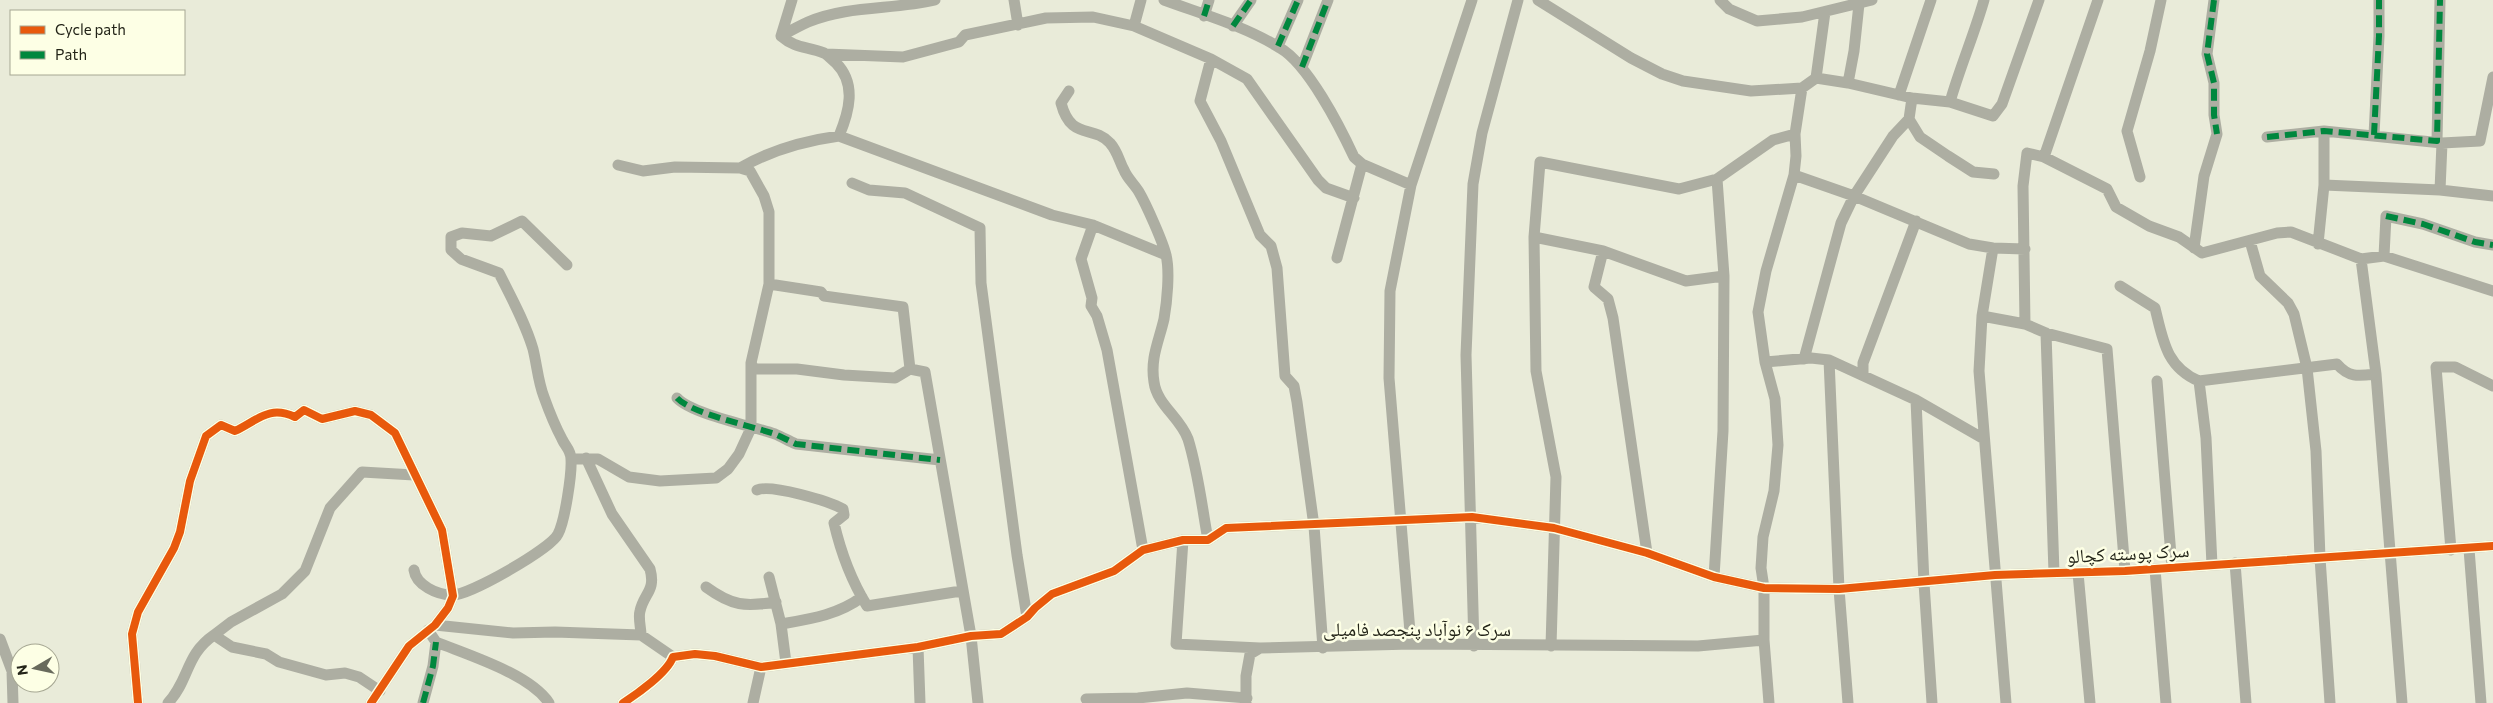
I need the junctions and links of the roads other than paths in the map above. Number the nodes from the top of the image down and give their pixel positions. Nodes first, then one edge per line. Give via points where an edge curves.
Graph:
1 (792, 0) edge
2 (935, 0) edge
3 (1014, 0) edge
4 (1141, 0) edge
5 (1164, 0) edge
6 (1209, 0) edge
7 (1252, 0) edge
8 (1298, 0) edge
9 (1328, 0) edge
10 (1472, 0) edge
11 (1518, 0) edge
12 (1538, 0) edge
13 (1720, 0) edge
14 (1872, 0) edge
15 (1931, 0) edge
16 (1984, 0) edge
17 (2038, 0) edge
18 (2098, 0) edge
19 (2161, 0) edge
20 (2214, 0) edge
21 (2379, 0) edge
22 (2440, 0) edge
23 (1554, 4) edge
24 (1859, 4) junction
25 (1825, 12) junction
26 (1204, 16) junction
27 (1018, 25) junction
28 (1134, 26) junction
29 (1233, 26) junction
30 (781, 36) junction
31 (1278, 46) junction
32 (826, 54) junction
33 (1211, 60) junction
34 (1302, 66) junction
35 (2493, 77) edge
36 (1816, 78) junction
37 (1848, 83) junction
38 (1802, 88) junction
39 (1069, 91) dead end
40 (1899, 95) junction
41 (1912, 98) junction
42 (1950, 102) junction
43 (1909, 119) junction
44 (2324, 131) junction
45 (1795, 134) junction
46 (2374, 135) junction
47 (839, 136) junction
48 (2267, 137) dead end
49 (2439, 142) junction
50 (2044, 157) junction
51 (1362, 164) junction
52 (618, 165) dead end
53 (740, 168) junction
54 (1994, 174) dead end
55 (1794, 175) junction
56 (2140, 177) dead end
57 (1717, 179) junction
58 (852, 183) dead end
59 (1411, 185) junction
60 (2324, 185) junction
61 (2440, 190) junction
62 (1854, 196) junction
63 (2493, 196) edge
64 (1354, 198) junction
65 (1916, 221) junction
66 (1093, 225) junction
67 (1534, 237) junction
68 (2250, 241) junction
69 (2318, 244) junction
70 (2493, 244) edge
71 (1993, 248) junction
72 (2194, 248) junction
73 (2025, 249) junction
74 (1603, 251) junction
75 (1166, 255) junction
76 (2384, 256) junction
77 (1337, 258) dead end
78 (2361, 260) junction
79 (567, 265) dead end
80 (1724, 276) junction
81 (769, 284) junction
82 (2120, 286) dead end
83 (2493, 291) edge
84 (1982, 316) junction
85 (2025, 324) junction
86 (2046, 332) junction
87 (1804, 359) junction
88 (1829, 360) junction
89 (1765, 362) junction
90 (752, 363) junction
91 (2307, 368) junction
92 (910, 369) junction
93 (1863, 374) junction
94 (2376, 374) junction
95 (2158, 381) dead end
96 (2199, 381) junction
97 (2493, 386) edge
98 (677, 398) dead end
99 (1916, 400) junction
100 (751, 428) junction
101 (1984, 439) junction
102 (586, 458) junction
103 (571, 459) junction
104 (940, 460) junction
105 (414, 476) junction
106 (757, 490) dead end
107 (1472, 518) junction
108 (1401, 522) junction
109 (1314, 526) junction
110 (1554, 528) junction
111 (1183, 540) junction
112 (1208, 540) junction
113 (2493, 546) edge
114 (2469, 548) junction
115 (1143, 550) junction
116 (2452, 550) junction
117 (1647, 553) junction
118 (2390, 554) junction
119 (2320, 558) junction
120 (2235, 563) junction
121 (2212, 565) junction
122 (2172, 568) junction
123 (2155, 569) junction
124 (414, 570) dead end
125 (2125, 571) junction
126 (2054, 573) junction
127 (2078, 573) junction
128 (1995, 575) junction
129 (769, 577) dead end
130 (1714, 577) junction
131 (1924, 583) junction
132 (706, 587) dead end
133 (1764, 588) junction
134 (1839, 589) junction
135 (961, 591) junction
136 (453, 596) junction
137 (862, 597) junction
138 (776, 602) junction
139 (1028, 617) junction
140 (782, 624) junction
141 (431, 628) junction
142 (214, 635) junction
143 (642, 635) junction
144 (971, 636) junction
145 (0, 639) edge
146 (1764, 640) junction
147 (436, 642) junction
148 (1411, 644) junction
149 (1474, 646) junction
150 (1551, 646) junction
151 (918, 647) junction
152 (1260, 648) junction
153 (1323, 648) junction
154 (673, 657) junction
155 (786, 663) junction
156 (761, 667) junction
157 (380, 691) junction
158 (1086, 699) dead end
159 (1246, 700) edge
160 (13, 703) edge
161 (138, 703) edge
162 (168, 703) edge
163 (371, 703) edge
164 (423, 703) edge
165 (549, 703) edge
166 (623, 703) edge
167 (753, 703) edge
168 (920, 703) edge
169 (978, 703) edge
170 (1769, 703) edge
171 (1848, 703) edge
172 (1932, 703) edge
173 (2006, 703) edge
174 (2090, 703) edge
175 (2166, 703) edge
176 (2246, 703) edge
177 (2330, 703) edge
178 (2402, 703) edge
179 (2481, 703) edge

1 - 30 street
2 - 30 street via 831,15 809,21
3 - 27 street
4 - 28 street
5 - 26 street
6 - 26 street
7 - 29 street
8 - 31 street
9 - 34 street
10 - 59 street
11 - 107 street via 1482,133 1473,184 1466,355
12 - 23 street
13 - 25 street via 1729,9 1757,21
14 - 24 street
15 - 40 street
16 - 42 street
17 - 42 street via 2002,104 1993,116
18 - 50 street
19 - 56 street via 2127,130
20 - 72 street via 2207,54 2214,83 2217,134 2204,176
21 - 46 street
22 - 49 street
23 - 38 street via 1631,58 1682,81 1751,91
24 - 25 street
24 - 37 street
25 - 36 street
26 - 29 street
27 - 28 street via 1046,18 1093,17
27 - 32 street via 965,35 959,42 903,57
28 - 33 street
29 - 31 street
30 - 32 street via 792,45
31 - 34 street
32 - 47 street via 846,78 851,95
33 - 64 street via 1248,79 1326,188
33 - 109 street via 1200,100 1217,132 1260,235 1271,246 1277,268 1285,376 1294,386
34 - 51 street via 1354,157
35 - 49 street via 2480,141
36 - 37 street
36 - 38 street
37 - 40 street
38 - 45 street
39 - 75 street via 1061,103 1065,118 1076,128 1110,142 1142,198
40 - 41 street
41 - 42 street
41 - 43 street
43 - 54 street via 1920,137 1948,156 1973,172
43 - 62 street via 1893,136
44 - 46 street
44 - 48 street
44 - 60 street
45 - 55 street
45 - 57 street via 1773,140
46 - 49 street
47 - 53 street via 804,141
47 - 66 street via 1052,215
49 - 61 street
50 - 72 street via 2107,189 2116,207 2149,226 2179,237
50 - 73 street via 2027,153 2023,186
51 - 59 street
51 - 64 street
52 - 53 street via 643,171 690,166
53 - 81 street via 750,171 769,212
55 - 62 street
55 - 89 street via 1766,271 1758,312
57 - 67 street via 1679,189 1540,162
57 - 80 street
58 - 139 street via 869,190 905,193 980,228 981,283 1014,536
59 - 108 street via 1390,291 1389,378
60 - 61 street
60 - 69 street
61 - 63 street
62 - 65 street
62 - 87 street via 1841,223
64 - 77 street
65 - 71 street via 1969,244
65 - 93 street via 1863,363
66 - 75 street
66 - 115 street via 1081,259 1092,298 1091,306 1107,350
67 - 74 street
67 - 110 street via 1536,371 1556,477
68 - 69 street via 2277,232 2291,232
68 - 72 street via 2202,253
68 - 91 street via 2260,276 2288,303 2294,314
69 - 78 street
70 - 76 street via 2475,242 2423,224 2386,216
71 - 73 street
71 - 84 street
73 - 85 street
74 - 80 street via 1686,281
74 - 117 street via 1594,287 1608,299 1613,318
75 - 112 street via 1167,297 1164,320 1154,349 1154,384 1159,398 1179,422 1188,440
76 - 78 street
76 - 83 street
78 - 94 street
79 - 103 street via 522,221 491,236 462,233 451,237 451,250 461,259 499,273 533,348 543,396 562,440 569,448
80 - 130 street via 1723,431
81 - 90 street
81 - 92 street via 821,292 824,296 903,307
82 - 96 street via 2155,308 2170,359 2184,374
84 - 85 street
84 - 101 street via 1979,371
85 - 86 street
86 - 125 street via 2107,348
86 - 126 street
87 - 88 street
87 - 89 street
88 - 93 street
88 - 134 street
89 - 133 street via 1775,399 1778,445 1774,491 1763,537 1761,568
90 - 92 street via 754,369 797,369 896,378
90 - 100 street
91 - 94 street via 2337,364 2343,372 2354,377
91 - 96 street
91 - 119 street via 2316,451
92 - 104 street via 925,372
93 - 99 street
94 - 118 street
95 - 122 street
96 - 121 street via 2206,438
97 - 116 street via 2455,367 2436,368
98 - 100 street via 682,403
99 - 101 street
99 - 131 street
100 - 102 street via 739,454 716,478 660,481 629,476 598,459
100 - 104 street via 796,444
101 - 128 street
102 - 103 street
102 - 143 street via 612,514 650,569 651,588 640,611
103 - 136 street via 558,534 547,546 480,587
104 - 135 street
105 - 136 street via 442,530
105 - 142 street via 362,472 330,508 305,571 282,594 230,622
105 - 161 street via 395,433 371,415 354,411 322,419 304,410 295,417 282,411 260,415 235,431 222,424 206,436 190,480 174,548 138,612 134,626
106 - 137 street via 786,491 843,509 844,515 834,523 844,562
107 - 108 street, سرک پوسته کچالو
107 - 110 street, سرک پوسته کچالو
107 - 149 street
108 - 109 street, سرک پوسته کچالو
108 - 148 street
109 - 112 street, سرک پوسته کچالو via 1226,528
109 - 153 street
110 - 117 street, سرک پوسته کچالو
110 - 150 street
111 - 112 street
111 - 115 street
111 - 152 street, سرک ۶ نوآباد پنجصد فامیلی via 1176,644
113 - 114 street, سرک پوسته کچالو
114 - 116 street, سرک پوسته کچالو
114 - 179 street
115 - 139 street via 1114,571 1052,594
116 - 118 street, سرک پوسته کچالو
117 - 130 street, سرک پوسته کچالو
118 - 119 street, سرک پوسته کچالو
118 - 178 street
119 - 120 street, سرک پوسته کچالو
119 - 177 street
120 - 121 street, سرک پوسته کچالو
120 - 176 street
121 - 122 street, سرک پوسته کچالو
122 - 123 street, سرک پوسته کچالو
123 - 125 street, سرک پوسته کچالو
123 - 175 street
124 - 136 street via 421,585
125 - 127 street, سرک پوسته کچالو
126 - 127 street, سرک پوسته کچالو
126 - 128 street, سرک پوسته کچالو
127 - 174 street
128 - 131 street, سرک پوسته کچالو
128 - 173 street
129 - 138 street
130 - 133 street, سرک پوسته کچالو
131 - 134 street, سرک پوسته کچالو
131 - 172 street
132 - 138 street via 718,596 748,606
133 - 134 street, سرک پوسته کچالو
133 - 146 street
134 - 171 street
135 - 137 street via 867,606
135 - 144 street
136 - 141 street via 448,608
137 - 140 street via 846,609
138 - 140 street
139 - 144 street via 1001,634
140 - 155 street
141 - 143 street
141 - 147 street
141 - 157 street via 410,646
142 - 157 street via 232,647 266,654 279,662 326,675 345,673 359,677
142 - 162 street via 192,656 182,684
143 - 154 street
144 - 151 street
144 - 169 street
145 - 160 street via 12,671
146 - 150 street, سرک ۶ نوآباد پنجصد فامیلی via 1698,646
146 - 170 street
147 - 164 street
147 - 165 street via 517,677
148 - 149 street, سرک ۶ نوآباد پنجصد فامیلی
148 - 153 street, سرک ۶ نوآباد پنجصد فامیلی
149 - 150 street, سرک ۶ نوآباد پنجصد فامیلی
151 - 155 street
151 - 168 street
152 - 153 street, سرک ۶ نوآباد پنجصد فامیلی
152 - 159 street via 1250,654
154 - 156 street via 715,656
154 - 166 street via 656,677
155 - 156 street
156 - 167 street
157 - 163 street
158 - 159 street via 1187,693

